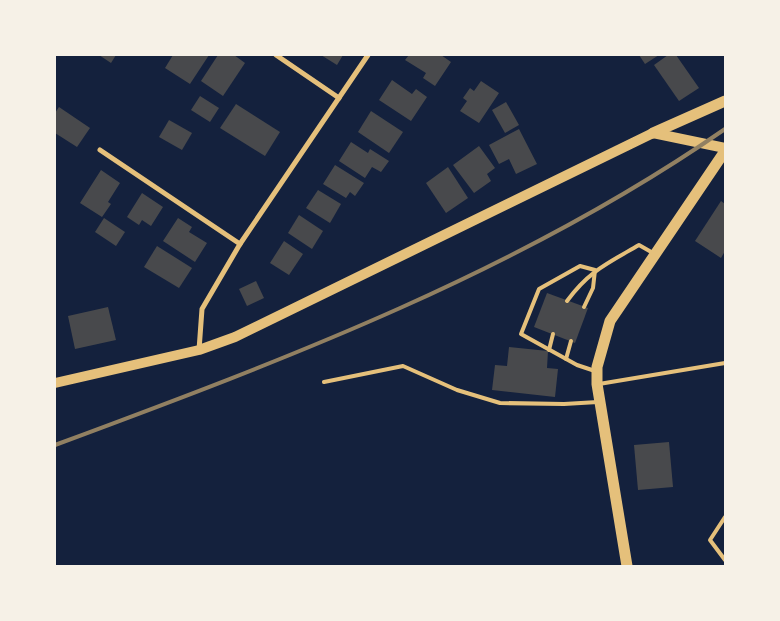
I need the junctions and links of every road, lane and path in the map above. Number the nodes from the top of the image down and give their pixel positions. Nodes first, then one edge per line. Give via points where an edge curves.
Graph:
1 (276, 55) edge
2 (368, 55) edge
3 (339, 98) junction
4 (725, 101) edge
5 (653, 133) junction
6 (725, 149) edge
7 (100, 150) dead end
8 (240, 244) junction
9 (655, 255) junction
10 (595, 270) junction
11 (568, 300) dead end
12 (584, 307) dead end
13 (553, 334) dead end
14 (571, 341) dead end
15 (199, 350) junction
16 (549, 350) junction
17 (566, 359) junction
18 (725, 363) edge
19 (596, 372) junction
20 (324, 382) dead end
21 (55, 383) edge
22 (596, 384) junction
23 (600, 402) junction
24 (725, 517) edge
25 (725, 560) edge
26 (627, 566) edge

1 - 3 street
2 - 3 street
3 - 8 street
4 - 5 main road
5 - 6 main road
5 - 15 main road via 235,337
6 - 9 main road
7 - 8 street
8 - 15 street via 202,309
9 - 10 lane via 639,245
9 - 19 main road via 610,321
10 - 11 lane
10 - 12 lane via 593,288
10 - 16 lane via 580,266 540,289 521,334
13 - 16 lane
14 - 17 lane
15 - 21 main road
16 - 17 lane
17 - 19 lane
18 - 22 lane
19 - 22 main road
20 - 23 lane via 403,366 457,390 500,403
22 - 23 main road
23 - 26 main road
24 - 25 lane via 710,540

